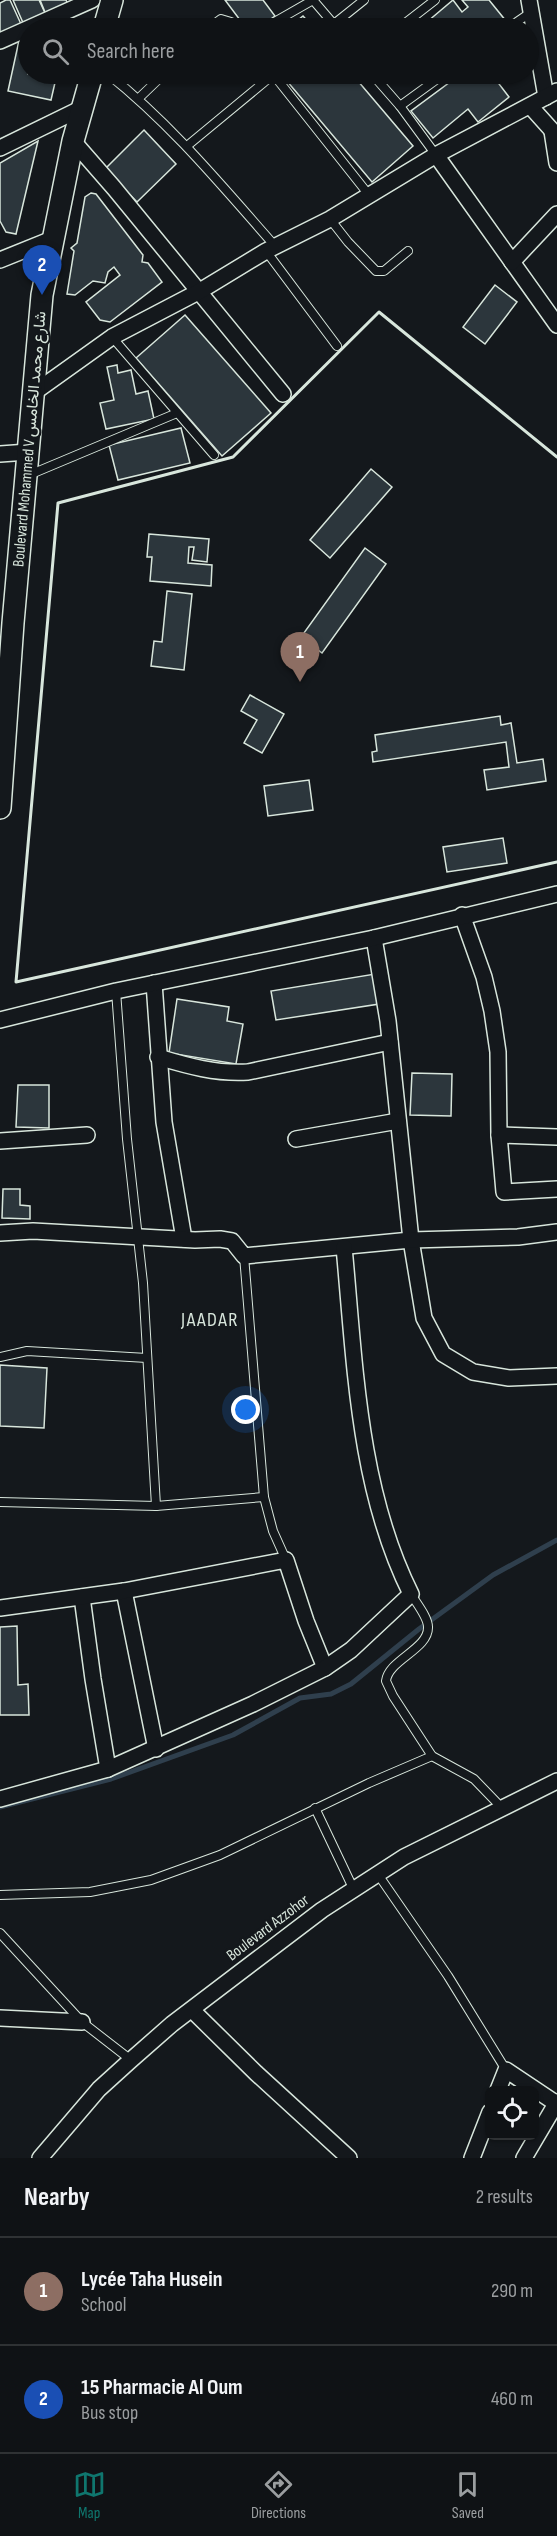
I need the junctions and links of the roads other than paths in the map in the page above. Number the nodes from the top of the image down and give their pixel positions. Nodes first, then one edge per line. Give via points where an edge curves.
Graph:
1 (313, 0) edge
2 (364, 0) edge
3 (435, 0) edge
4 (108, 1) edge
5 (530, 6) edge
6 (62, 18) edge
7 (105, 18) edge
8 (282, 18) edge
9 (329, 18) edge
10 (345, 18) edge
11 (412, 18) edge
12 (518, 18) edge
13 (18, 34) edge
14 (0, 41) edge
15 (539, 44) edge
16 (89, 84) edge
17 (121, 84) edge
18 (154, 84) edge
19 (261, 84) edge
20 (281, 84) edge
21 (381, 84) edge
22 (430, 84) edge
23 (551, 94) edge
24 (139, 98) junction
25 (400, 106) junction
26 (531, 107) junction
27 (82, 108) junction
28 (554, 133) edge
29 (73, 141) junction
30 (187, 146) junction
31 (0, 148) edge
32 (436, 155) junction
33 (557, 163) edge
34 (369, 195) junction
35 (557, 214) edge
36 (330, 219) junction
37 (52, 239) junction
38 (270, 249) junction
39 (408, 251) dead end
40 (0, 260) edge
41 (512, 262) junction
42 (200, 291) junction
43 (557, 325) edge
44 (111, 337) junction
45 (337, 346) dead end
46 (35, 392) junction
47 (283, 394) dead end
48 (177, 413) junction
49 (28, 452) junction
50 (0, 454) edge
51 (214, 455) dead end
52 (27, 476) junction
53 (0, 808) edge
54 (557, 894) edge
55 (462, 915) junction
56 (374, 938) junction
57 (154, 983) junction
58 (116, 991) junction
59 (0, 1020) edge
60 (390, 1042) junction
61 (158, 1057) junction
62 (398, 1121) junction
63 (87, 1135) dead end
64 (499, 1135) junction
65 (557, 1137) edge
66 (296, 1139) dead end
67 (0, 1141) edge
68 (557, 1189) edge
69 (557, 1232) edge
70 (0, 1233) edge
71 (137, 1236) junction
72 (184, 1239) junction
73 (411, 1240) junction
74 (344, 1247) junction
75 (244, 1256) junction
76 (0, 1357) edge
77 (147, 1358) junction
78 (557, 1376) edge
79 (264, 1497) junction
80 (0, 1503) edge
81 (156, 1506) junction
82 (286, 1560) junction
83 (124, 1591) junction
84 (82, 1597) junction
85 (413, 1598) junction
86 (0, 1608) edge
87 (325, 1668) junction
88 (156, 1749) junction
89 (432, 1756) junction
90 (108, 1769) junction
91 (557, 1781) edge
92 (0, 1799) edge
93 (315, 1808) junction
94 (503, 1809) junction
95 (376, 1874) junction
96 (353, 1888) junction
97 (0, 1895) edge
98 (0, 1933) edge
99 (192, 2010) junction
100 (0, 2018) edge
101 (82, 2022) junction
102 (131, 2060) junction
103 (506, 2070) junction
104 (500, 2086) edge
105 (556, 2103) edge
106 (485, 2123) edge
107 (40, 2158) edge
108 (349, 2158) edge
109 (472, 2158) edge
110 (524, 2158) edge

1 - 8 lane
1 - 9 lane
2 - 10 lane
3 - 11 lane
4 - 6 street
4 - 7 main road
5 - 12 lane
13 - 14 street
15 - 23 street
16 - 27 main road, Boulevard Mohammed V شارع محمد الخامس
17 - 24 lane
18 - 24 lane
19 - 30 lane
20 - 34 lane
21 - 25 lane
22 - 25 lane
23 - 26 street
24 - 30 lane
25 - 32 lane
26 - 28 street
26 - 32 street
27 - 29 main road, Boulevard Mohammed V شارع محمد الخامس
27 - 31 street
28 - 33 street
29 - 37 main road, Boulevard Mohammed V شارع محمد الخامس
29 - 42 street
30 - 38 lane
32 - 34 street
32 - 41 street
34 - 36 street
35 - 41 street
36 - 38 street
36 - 39 lane via 376,271 384,271
37 - 40 street
37 - 46 main road, Boulevard Mohammed V شارع محمد الخامس via 42,295
38 - 42 street
38 - 45 lane
41 - 43 street
42 - 44 street
42 - 47 street
44 - 46 street
44 - 48 lane
46 - 49 main road, Boulevard Mohammed V شارع محمد الخامس
48 - 51 lane
48 - 52 lane
49 - 50 street
49 - 52 main road, Boulevard Mohammed V شارع محمد الخامس
52 - 53 main road, Boulevard Mohammed V شارع محمد الخامس
54 - 55 street
55 - 56 street
55 - 64 street via 492,1011 498,1052
56 - 57 street
56 - 60 street
57 - 58 street
57 - 61 street
58 - 59 street
58 - 71 lane
60 - 61 street via 239,1073 210,1072
60 - 62 street
61 - 72 street via 164,1122
62 - 66 street
62 - 73 street
63 - 67 street
64 - 65 street
64 - 68 street via 504,1192
69 - 73 street
70 - 71 street
71 - 72 street
71 - 77 lane
72 - 75 street via 226,1239 237,1245
73 - 74 street
73 - 78 street via 424,1318 443,1354 473,1372 509,1378
74 - 75 street
74 - 85 street via 368,1459 392,1550
75 - 79 lane
76 - 77 lane via 27,1351
77 - 81 lane
79 - 81 lane
79 - 82 lane
80 - 81 lane
82 - 83 street
82 - 87 street
83 - 84 street
83 - 88 street
84 - 86 street
84 - 90 street
85 - 87 street
85 - 89 lane via 428,1631 391,1670 386,1681
87 - 88 street
88 - 90 street
89 - 93 lane
89 - 94 lane via 474,1779
90 - 92 street
91 - 94 street, Boulevard Azzohor
93 - 96 lane
93 - 97 lane via 220,1855 137,1884 61,1894
94 - 95 street, Boulevard Azzohor
95 - 96 street, Boulevard Azzohor
95 - 103 lane via 448,1976
96 - 99 street, Boulevard Azzohor
98 - 101 lane
99 - 102 street, Boulevard Azzohor
99 - 108 street
100 - 101 street
101 - 102 lane
102 - 107 street, Boulevard Azzohor via 99,2090
103 - 104 street
103 - 105 street
105 - 110 street
106 - 109 street

